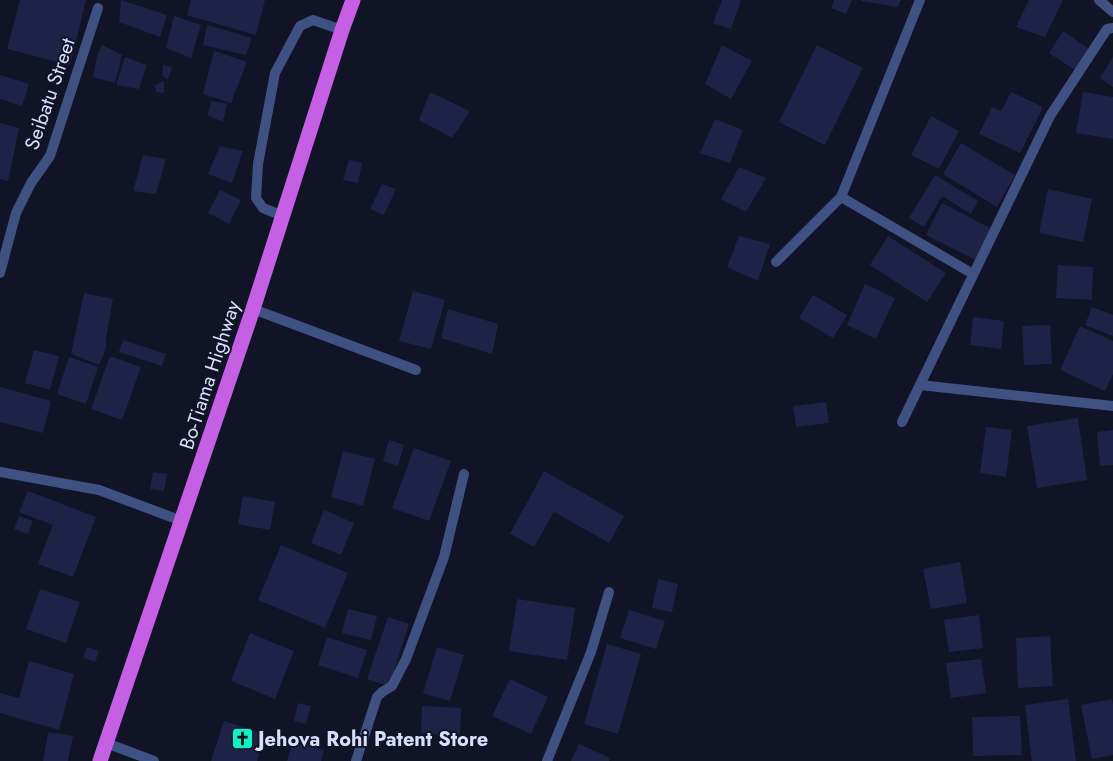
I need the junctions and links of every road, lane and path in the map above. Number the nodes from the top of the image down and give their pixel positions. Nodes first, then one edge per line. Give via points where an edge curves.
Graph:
1 (353, 0) edge
2 (920, 0) edge
3 (1100, 0) edge
4 (98, 8) dead end
5 (1113, 12) edge
6 (1113, 28) edge
7 (342, 30) junction
8 (841, 197) junction
9 (283, 216) junction
10 (776, 262) dead end
11 (0, 273) edge
12 (974, 274) junction
13 (253, 309) junction
14 (416, 370) dead end
15 (920, 385) junction
16 (1113, 406) edge
17 (902, 422) dead end
18 (0, 472) edge
19 (464, 474) dead end
20 (182, 521) junction
21 (609, 592) dead end
22 (106, 743) junction
23 (100, 761) edge
24 (154, 761) edge
25 (356, 761) edge
26 (547, 761) edge

1 - 7 highway, Bo-Tiama Highway
2 - 8 street
3 - 5 street
4 - 11 street, Seibatu Street via 50,156 16,213
6 - 12 street via 1107,30 1050,116
7 - 9 highway, Bo-Tiama Highway
7 - 9 street via 313,20 300,26 275,73 258,164 256,198 264,208
8 - 10 street
8 - 12 street
9 - 13 highway, Bo-Tiama Highway
12 - 15 street
13 - 14 street
13 - 20 highway, Bo-Tiama Highway
15 - 16 street
15 - 17 street
18 - 20 street via 99,490
19 - 25 street via 444,557 406,659 392,686 377,698
20 - 22 highway, Bo-Tiama Highway
21 - 26 street via 591,652
22 - 23 highway, Bo-Tiama Highway
22 - 24 street

